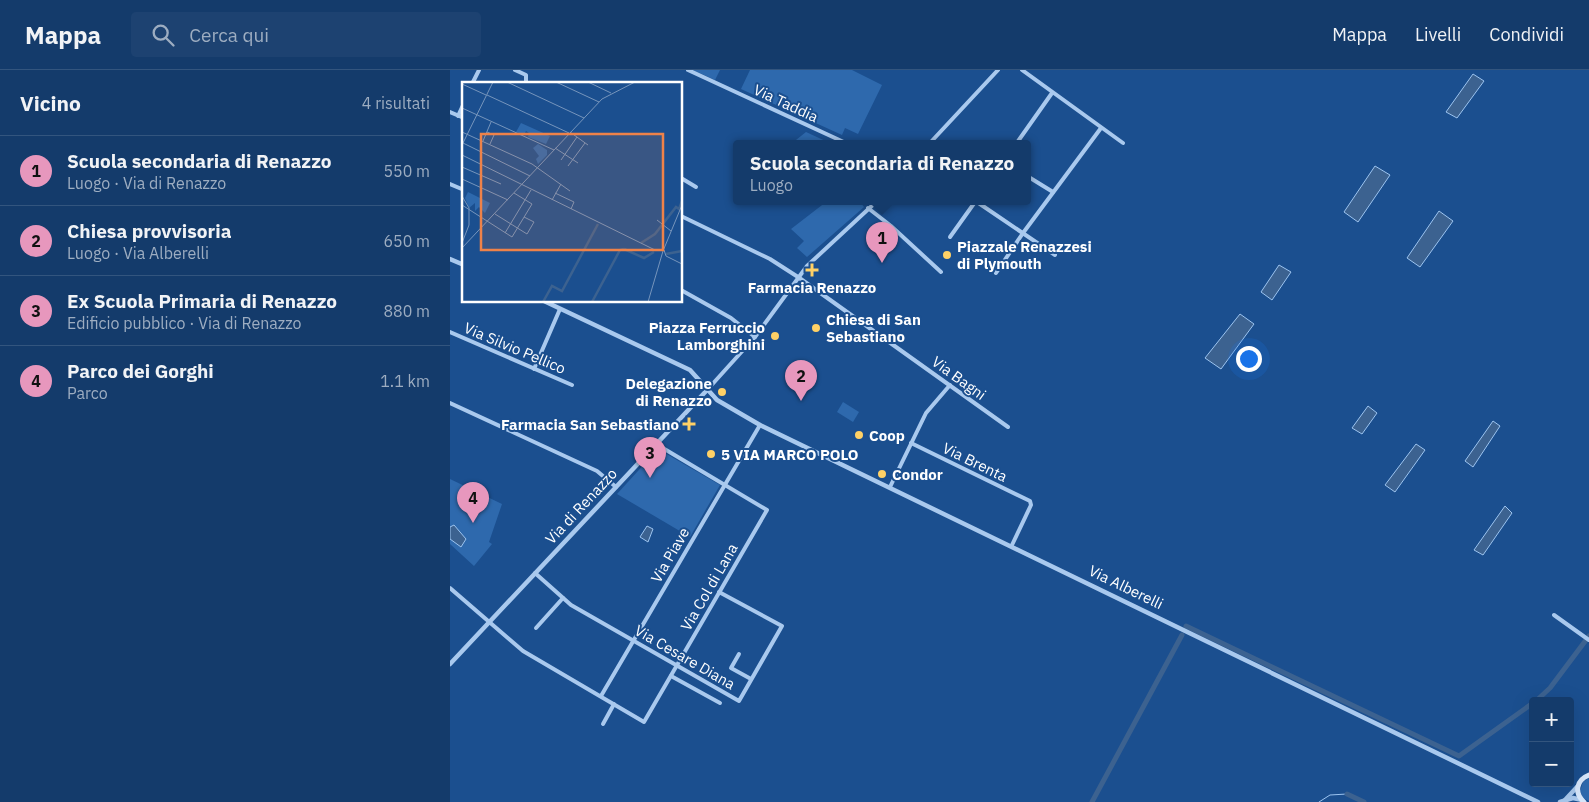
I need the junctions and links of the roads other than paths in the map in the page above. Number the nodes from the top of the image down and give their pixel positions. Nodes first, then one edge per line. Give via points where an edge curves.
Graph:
1 (478, 70) edge
2 (515, 70) edge
3 (688, 70) edge
4 (998, 70) edge
5 (1022, 70) edge
6 (473, 82) edge
7 (526, 82) edge
8 (1052, 93) junction
9 (462, 107) edge
10 (450, 112) edge
11 (458, 116) junction
12 (462, 117) edge
13 (1101, 128) junction
14 (839, 140) edge
15 (933, 140) edge
16 (1019, 140) edge
17 (1123, 143) dead end
18 (682, 179) edge
19 (1031, 179) edge
20 (450, 184) edge
21 (696, 187) dead end
22 (462, 189) edge
23 (1052, 192) junction
24 (872, 205) edge
25 (974, 205) edge
26 (981, 205) edge
27 (868, 208) junction
28 (682, 216) edge
29 (1023, 233) junction
30 (950, 237) dead end
31 (1055, 255) dead end
32 (450, 259) edge
33 (462, 264) edge
34 (941, 272) dead end
35 (996, 273) dead end
36 (798, 277) junction
37 (682, 291) edge
38 (546, 302) edge
39 (560, 309) junction
40 (450, 332) edge
41 (755, 337) junction
42 (534, 369) junction
43 (572, 385) dead end
44 (950, 385) junction
45 (708, 389) junction
46 (450, 403) edge
47 (760, 425) junction
48 (1008, 427) dead end
49 (911, 443) junction
50 (656, 444) junction
51 (725, 484) junction
52 (616, 487) junction
53 (890, 487) junction
54 (1012, 546) junction
55 (535, 573) junction
56 (450, 588) edge
57 (719, 592) junction
58 (563, 598) junction
59 (1554, 615) dead end
60 (490, 621) junction
61 (536, 628) dead end
62 (1587, 638) edge
63 (633, 641) junction
64 (740, 654) dead end
65 (450, 664) edge
66 (678, 665) junction
67 (671, 676) junction
68 (751, 679) junction
69 (600, 696) junction
70 (720, 703) dead end
71 (614, 704) junction
72 (603, 724) dead end
73 (1589, 775) edge
74 (1577, 787) junction
75 (1562, 801) edge
76 (1584, 801) edge
77 (1538, 802) edge

1 - 6 street
2 - 7 street via 526,75
3 - 14 street, Via Taddia
4 - 15 street
5 - 8 street
8 - 13 street
8 - 16 street
9 - 11 street
10 - 11 street
11 - 12 street
13 - 17 street
13 - 23 street
18 - 21 street
19 - 23 street
20 - 22 street
23 - 29 street
24 - 27 street, Via di Renazzo
25 - 30 street
26 - 29 street
27 - 34 street
27 - 36 street, Via di Renazzo
28 - 36 street, Via Bagni via 770,259
29 - 31 street
29 - 35 street
32 - 33 street
36 - 41 street, Via di Renazzo
36 - 44 street, Via Bagni
37 - 41 street via 731,318
38 - 39 street, Via Alberelli
39 - 42 street
39 - 45 street, Via Alberelli via 679,363
40 - 42 street, Via Silvio Pellico
41 - 45 street, Via di Renazzo
42 - 43 street, Via Silvio Pellico
44 - 48 street, Via Bagni
44 - 49 street via 926,413
45 - 47 street, Via Alberelli via 717,400
45 - 50 street, Via di Renazzo
46 - 52 street via 597,470
47 - 51 street, Via Piave
47 - 53 street, Via Alberelli
49 - 53 street
49 - 54 street, Via Brenta via 1030,501
50 - 51 street
50 - 52 street, Via di Renazzo
51 - 57 street, Via Col di Lana via 767,510
51 - 63 street, Via Piave
52 - 55 street, Via di Renazzo
53 - 54 street, Via Alberelli
54 - 77 street, Via Alberelli
55 - 58 street, Via Cesare Diana
55 - 60 street, Via di Renazzo
56 - 60 street
57 - 66 street, Via Col di Lana
57 - 68 street, Via Cesare Diana via 782,626
58 - 61 street
58 - 63 street, Via Cesare Diana
59 - 62 street
60 - 65 street, Via di Renazzo
60 - 69 street via 523,651
63 - 66 street, Via Cesare Diana
63 - 69 street, Via Piave
64 - 68 street via 731,668
66 - 67 street, Via Col di Lana
66 - 68 street, Via Cesare Diana via 739,701
67 - 70 street
67 - 71 street, Via Col di Lana via 644,722
69 - 71 street
71 - 72 street
73 - 74 main road
74 - 75 street
74 - 76 main road
75 - 76 street

